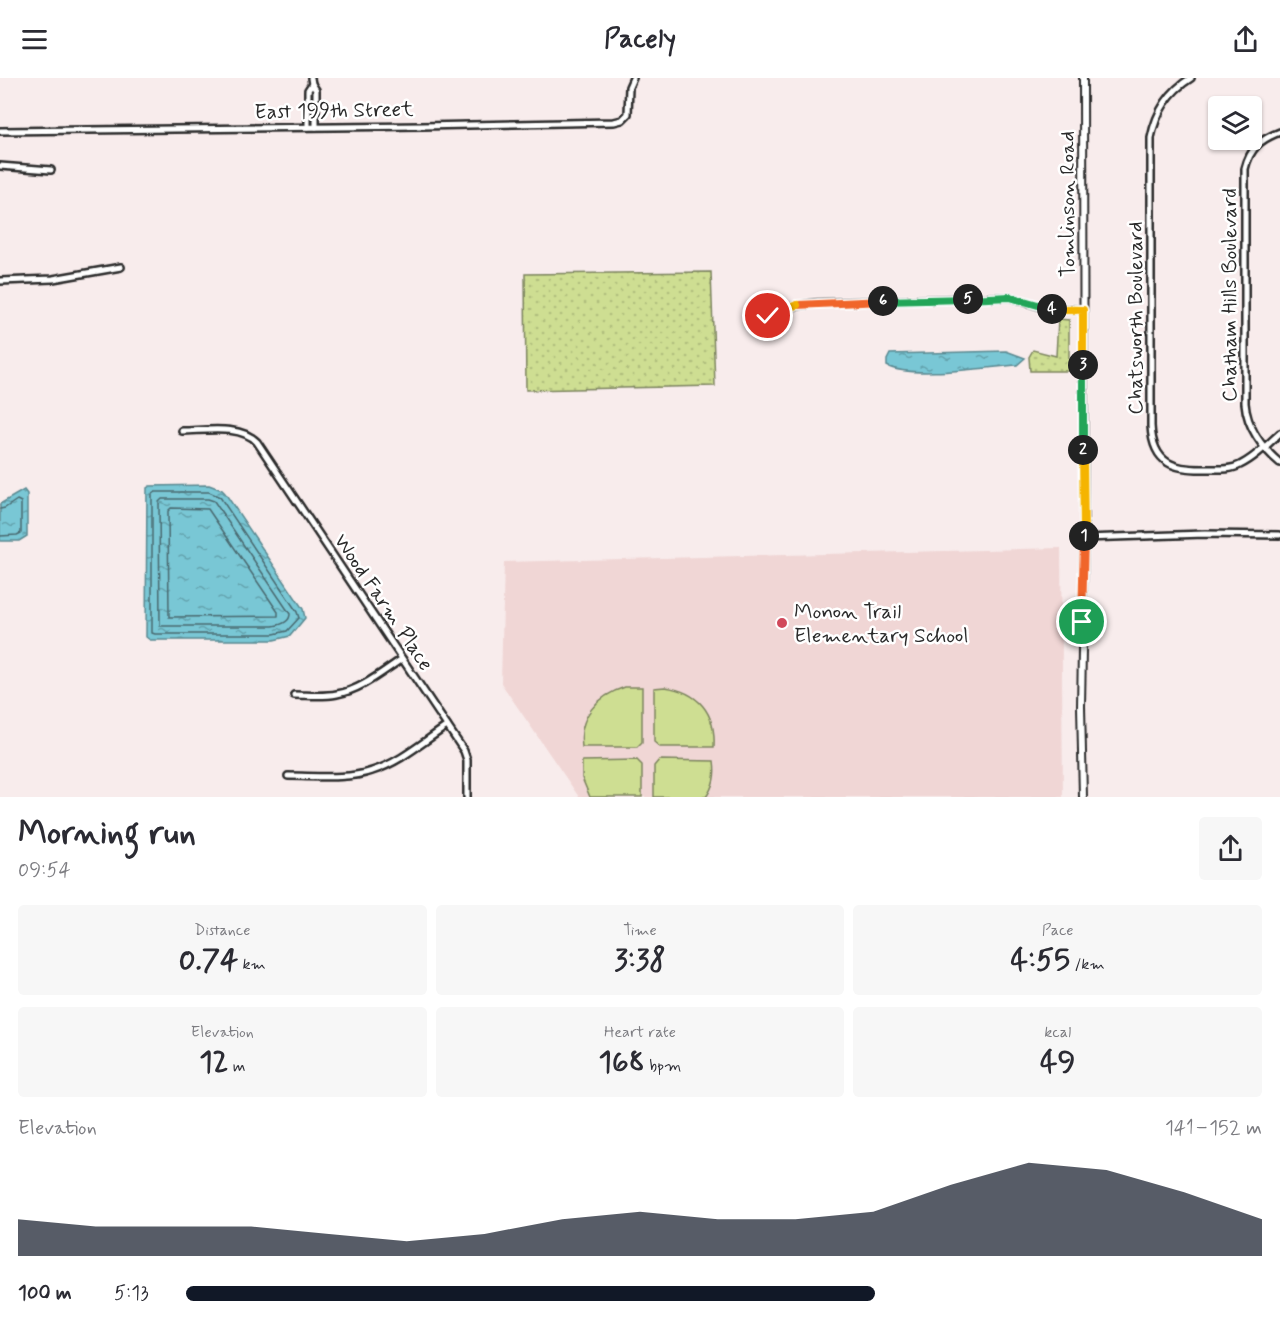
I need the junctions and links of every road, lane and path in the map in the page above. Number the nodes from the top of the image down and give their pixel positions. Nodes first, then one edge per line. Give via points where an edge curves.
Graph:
1 (633, 78) edge
2 (1083, 78) edge
3 (1191, 78) edge
4 (312, 81) edge
5 (308, 127) junction
6 (316, 127) junction
7 (0, 130) edge
8 (1280, 132) edge
9 (0, 166) edge
10 (51, 170) dead end
11 (121, 267) dead end
12 (0, 281) edge
13 (1083, 310) junction
14 (755, 324) dead end
15 (182, 431) dead end
16 (1280, 433) edge
17 (1264, 447) junction
18 (1280, 463) edge
19 (1280, 535) edge
20 (1084, 538) junction
21 (402, 659) junction
22 (294, 695) dead end
23 (447, 726) junction
24 (288, 776) dead end
25 (467, 797) edge
26 (1083, 797) edge

1 - 6 street, East 199th Street via 629,111 619,121
2 - 13 street, Tomlinson Road
3 - 17 street, Chatsworth Boulevard via 1167,98 1151,138 1152,436 1162,458 1185,470 1236,467
4 - 5 street via 308,90
4 - 6 street via 316,90
5 - 6 street, East 199th Street
5 - 7 street, East 199th Street
8 - 17 street, Chatham Hills Boulevard via 1254,148 1245,173 1245,403 1249,422
9 - 10 street
11 - 12 street via 53,279
13 - 14 street via 1045,308 1010,297 815,303 790,307
13 - 20 street, Tomlinson Road
15 - 21 street, Wood Farm Place via 234,431 248,434 257,442
16 - 17 street, Chatsworth Boulevard
17 - 18 street, Chatham Hills Boulevard
19 - 20 street
20 - 26 street, Tomlinson Road
21 - 22 street via 349,691
21 - 23 street, Wood Farm Place
23 - 24 street via 396,761 372,771 346,776
23 - 25 street, Wood Farm Place via 466,755

